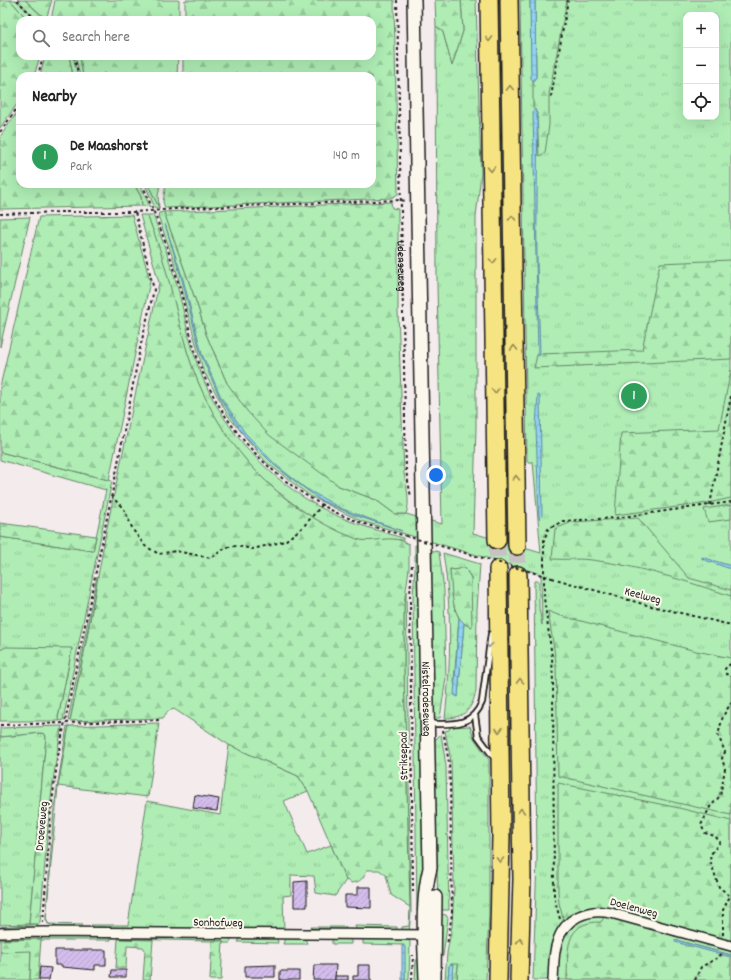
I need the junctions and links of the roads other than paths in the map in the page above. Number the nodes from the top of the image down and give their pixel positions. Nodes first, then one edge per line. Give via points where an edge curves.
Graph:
1 (414, 0) edge
2 (489, 0) edge
3 (509, 0) edge
4 (418, 530) joint
5 (497, 540) tunnel mouth
6 (517, 546) tunnel mouth
7 (498, 569) tunnel mouth
8 (518, 575) tunnel mouth
9 (498, 593) junction
10 (493, 622) dead end
11 (492, 629) dead end
12 (475, 715) junction
13 (428, 724) junction
14 (500, 765) junction
15 (0, 934) edge
16 (425, 936) junction
17 (727, 945) edge
18 (426, 980) edge
19 (434, 980) edge
20 (498, 980) edge
21 (519, 980) edge
22 (553, 980) edge

1 - 4 street, Udenseweg
2 -> 5 highway
6 -> 3 highway
4 - 13 street, Nistelrodeseweg
7 - 9 highway
21 -> 8 highway via 522,880
9 - 10 lane
9 -> 14 highway
11 -> 12 lane via 482,702
12 - 13 lane via 462,722
12 - 14 lane via 478,736
13 - 16 street, Nistelrodeseweg via 430,868 434,881
14 -> 20 highway
15 - 16 street, Sonhofweg via 43,932
16 - 18 street, Nistelrodeseweg
16 - 19 street, Nistelrodeseweg
17 - 22 street, Doelenweg via 599,911 588,912 577,916 563,930 556,944

